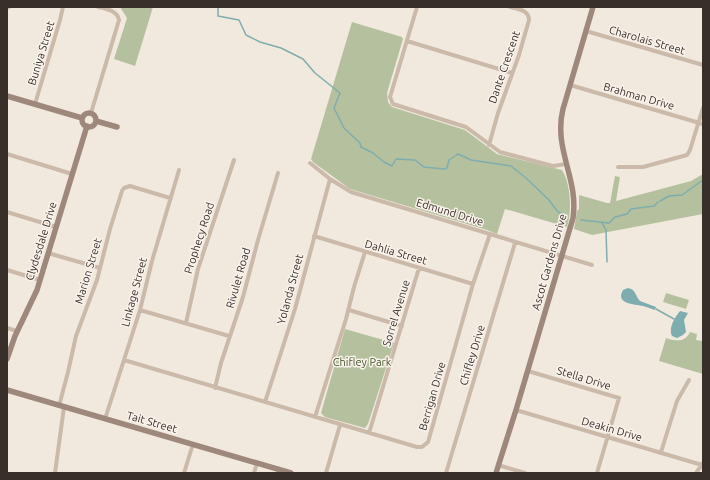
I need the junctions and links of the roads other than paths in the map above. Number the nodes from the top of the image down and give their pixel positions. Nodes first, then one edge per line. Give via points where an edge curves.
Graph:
1 (63, 7) edge
2 (98, 7) edge
3 (417, 7) edge
4 (510, 7) edge
5 (593, 7) edge
6 (586, 31) junction
7 (406, 42) junction
8 (703, 65) edge
9 (512, 73) junction
10 (570, 85) junction
11 (7, 96) edge
12 (35, 104) junction
13 (703, 108) edge
14 (91, 113) junction
15 (82, 118) junction
16 (96, 121) junction
17 (701, 124) edge
18 (87, 126) junction
19 (117, 127) dead end
20 (490, 145) junction
21 (7, 154) edge
22 (234, 160) dead end
23 (310, 163) dead end
24 (566, 164) junction
25 (618, 167) dead end
26 (179, 170) dead end
27 (278, 173) dead end
28 (72, 174) junction
29 (330, 179) junction
30 (170, 198) junction
31 (7, 212) edge
32 (56, 227) junction
33 (490, 234) junction
34 (314, 236) junction
35 (515, 243) junction
36 (366, 252) junction
37 (48, 253) junction
38 (562, 257) junction
39 (592, 265) dead end
40 (100, 268) junction
41 (420, 268) junction
42 (7, 270) edge
43 (40, 280) junction
44 (474, 284) junction
45 (140, 310) junction
46 (349, 310) junction
47 (186, 323) junction
48 (402, 326) junction
49 (7, 328) edge
50 (17, 331) junction
51 (229, 336) junction
52 (7, 359) edge
53 (124, 360) junction
54 (528, 371) junction
55 (689, 380) dead end
56 (215, 388) junction
57 (7, 390) edge
58 (265, 402) junction
59 (61, 406) junction
60 (516, 410) junction
61 (315, 417) junction
62 (105, 419) junction
63 (340, 424) junction
64 (369, 433) junction
65 (608, 437) junction
66 (193, 444) junction
67 (661, 452) junction
68 (257, 463) junction
69 (702, 464) edge
70 (498, 465) junction
71 (55, 473) edge
72 (184, 473) edge
73 (254, 473) edge
74 (291, 473) edge
75 (326, 473) edge
76 (446, 473) edge
77 (496, 473) edge
78 (525, 473) edge
79 (597, 473) edge
80 (696, 473) edge

1 - 12 street, Buniya Street
2 - 14 street via 116,13 119,20
3 - 7 street via 406,33
4 - 9 street, Dante Crescent via 526,12 529,18
5 - 6 street, Ascot Gardens Drive
6 - 8 street, Charolais Street
6 - 10 street, Ascot Gardens Drive
7 - 9 street
7 - 20 street via 390,97 392,103 466,127
9 - 20 street, Dante Crescent
10 - 17 street, Brahman Drive
10 - 24 street, Ascot Gardens Drive via 560,126
11 - 12 street
12 - 15 street
13 - 17 street
14 - 15 street
14 - 16 street
15 - 18 street
16 - 18 street via 92,126
16 - 19 street
17 - 25 street via 687,155 643,167
18 - 28 street, Clydesdale Drive
20 - 24 street via 500,152 553,166
21 - 28 street
22 - 47 street, Prophecy Road via 198,269
23 - 29 street, Edmund Drive
24 - 38 street, Ascot Gardens Drive via 573,189 574,209
26 - 30 street, Linkage Street
27 - 51 street, Rivulet Road via 243,297
28 - 32 street, Clydesdale Drive
29 - 33 street, Edmund Drive via 351,192
29 - 34 street, Yolanda Street
30 - 40 street, Marion Street via 130,186 124,188
30 - 45 street, Linkage Street
31 - 32 street
32 - 37 street, Clydesdale Drive
33 - 35 street, Edmund Drive
33 - 44 street, Berrigan Drive
34 - 36 street, Dahlia Street
34 - 58 street, Yolanda Street via 295,309
35 - 38 street, Edmund Drive
35 - 76 street, Chifley Drive
36 - 41 street, Dahlia Street
36 - 46 street
37 - 40 street
37 - 43 street, Clydesdale Drive
38 - 39 street, Edmund Drive
38 - 54 street, Ascot Gardens Drive
40 - 59 street, Marion Street via 76,336
41 - 44 street, Dahlia Street
41 - 48 street, Sorrel Avenue
42 - 43 street
43 - 50 street, Clydesdale Drive
44 - 64 street, Berrigan Drive via 426,445 420,448
45 - 47 street
45 - 53 street, Linkage Street
46 - 48 street
46 - 61 street
47 - 51 street
48 - 64 street, Sorrel Avenue
49 - 50 street
50 - 52 street, Clydesdale Drive
51 - 56 street, Rivulet Road
53 - 56 street, Berrigan Drive
53 - 62 street, Linkage Street
54 - 60 street, Ascot Gardens Drive
54 - 65 street, Stella Drive via 619,398
55 - 67 street via 676,403
56 - 58 street, Berrigan Drive
57 - 59 street, Tait Street
58 - 61 street, Berrigan Drive
59 - 62 street, Tait Street
59 - 71 street, Marion Street
60 - 65 street, Deakin Drive
60 - 70 street, Ascot Gardens Drive
61 - 63 street, Berrigan Drive
62 - 66 street, Tait Street
63 - 64 street, Berrigan Drive
63 - 75 street
65 - 67 street, Deakin Drive
65 - 79 street
66 - 68 street, Tait Street
66 - 72 street
67 - 69 street, Deakin Drive
68 - 73 street
68 - 74 street, Tait Street
69 - 80 street
70 - 77 street, Ascot Gardens Drive
70 - 78 street

